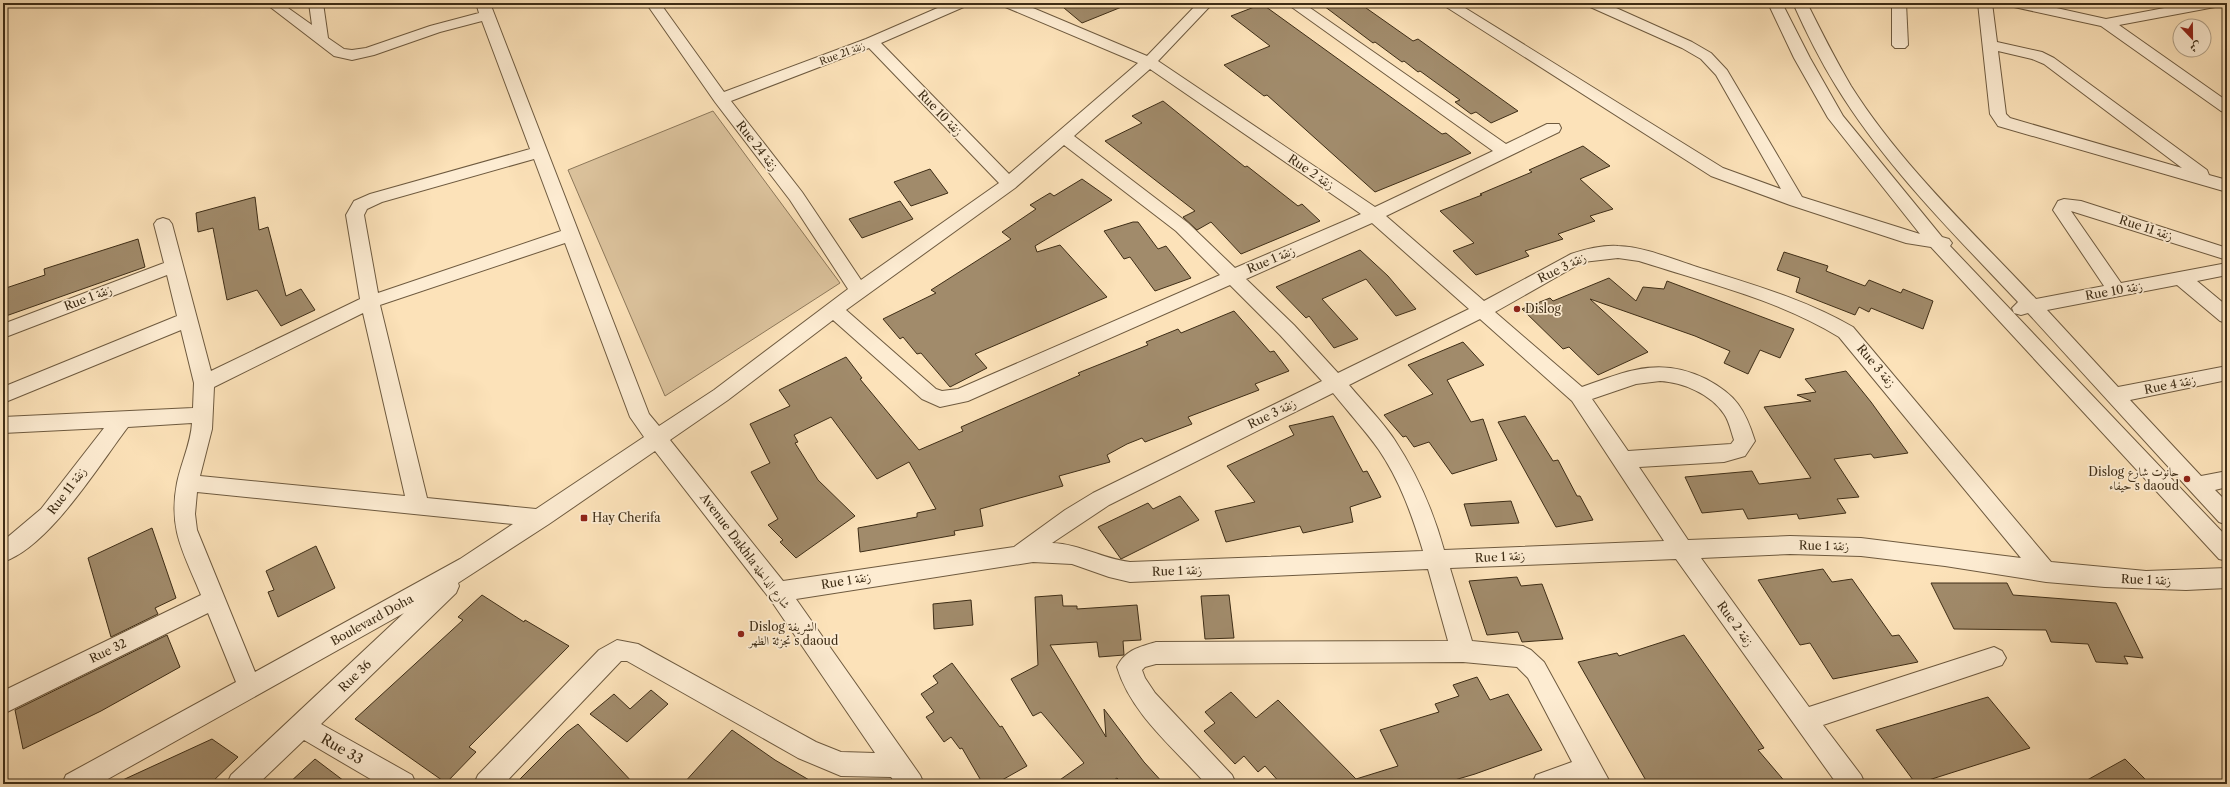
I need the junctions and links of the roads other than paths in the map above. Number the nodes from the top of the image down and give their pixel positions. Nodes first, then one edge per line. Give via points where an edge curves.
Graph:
1 (272, 3) edge
2 (316, 3) edge
3 (653, 3) edge
4 (962, 3) edge
5 (1008, 3) edge
6 (1206, 3) edge
7 (1293, 3) edge
8 (1447, 3) edge
9 (1594, 3) edge
10 (1775, 3) edge
11 (1800, 3) edge
12 (1899, 3) edge
13 (1985, 3) edge
14 (2014, 3) edge
15 (2215, 3) edge
16 (486, 9) edge
17 (2106, 23) junction
18 (321, 40) junction
19 (871, 42) junction
20 (1900, 45) dead end
21 (1990, 45) junction
22 (1149, 62) junction
23 (721, 100) junction
24 (2225, 106) edge
25 (1553, 128) dead end
26 (1064, 137) junction
27 (1504, 151) junction
28 (540, 152) junction
29 (2210, 181) junction
30 (1009, 184) junction
31 (2227, 186) edge
32 (1796, 201) junction
33 (1374, 215) junction
34 (163, 224) dead end
35 (572, 234) junction
36 (1970, 241) junction
37 (1937, 243) junction
38 (2227, 254) edge
39 (173, 266) junction
40 (2227, 269) edge
41 (1233, 276) junction
42 (2182, 279) junction
43 (2116, 290) junction
44 (859, 291) junction
45 (370, 302) junction
46 (2032, 306) junction
47 (1483, 310) junction
48 (835, 311) junction
49 (2001, 312) junction
50 (2227, 316) edge
51 (188, 319) junction
52 (3, 331) edge
53 (2227, 373) edge
54 (204, 383) junction
55 (1336, 383) junction
56 (3, 395) edge
57 (1579, 396) junction
58 (2113, 396) junction
59 (202, 415) junction
60 (122, 419) junction
61 (3, 425) edge
62 (658, 438) junction
63 (1623, 460) junction
64 (2227, 479) edge
65 (188, 483) junction
66 (2197, 485) junction
67 (418, 506) junction
68 (2227, 516) edge
69 (541, 518) junction
70 (1681, 548) junction
71 (2227, 552) edge
72 (3, 553) edge
73 (1018, 555) junction
74 (1436, 560) junction
75 (468, 566) junction
76 (2046, 572) junction
77 (2227, 578) edge
78 (778, 592) junction
79 (214, 599) junction
80 (1463, 651) junction
81 (1994, 658) dead end
82 (250, 688) junction
83 (3, 703) edge
84 (1804, 720) junction
85 (302, 726) junction
86 (904, 775) edge
87 (1593, 776) edge
88 (75, 784) edge
89 (240, 784) edge
90 (403, 784) edge
91 (487, 784) edge
92 (1223, 784) edge
93 (1545, 784) edge
94 (1852, 784) edge

1 - 18 street
2 - 18 street
3 - 23 street, Rue 24 زنقة
4 - 19 street, Rue 21 زنقة
5 - 22 street, Rue 2 زنقة
6 - 22 street, Boulevard Doha
7 - 27 street
8 - 32 street via 1717,172
9 - 32 street via 1706,56 1722,73
10 - 37 street via 1836,118
11 - 36 street via 1810,29 1864,116
12 - 20 street
13 - 21 street
14 - 17 street
15 - 17 street
16 - 18 street via 360,54 340,53
16 - 28 street, Avenue Dakhla شارع الداخلة
17 - 24 street
19 - 23 street, Rue 21 زنقة
19 - 30 street, Rue 10 زنقة
21 - 29 street via 2037,55 2049,61
21 - 29 street via 1998,114 2004,122
22 - 26 street, Boulevard Doha
22 - 33 street, Rue 2 زنقة
23 - 44 street, Rue 24 زنقة via 796,196
25 - 27 street, Rue 1 زنقة
26 - 30 street, Boulevard Doha
26 - 41 street via 1182,226
27 - 33 street, Rue 1 زنقة
28 - 35 street, Avenue Dakhla شارع الداخلة
28 - 45 street via 360,204 355,215
29 - 31 street
30 - 44 street, Boulevard Doha
32 - 37 street via 1912,239
33 - 41 street, Rue 1 زنقة
33 - 47 street, Rue 2 زنقة
34 - 39 street
35 - 45 street
35 - 62 street, Avenue Dakhla شارع الداخلة via 640,417
36 - 37 street
36 - 46 street
37 - 49 street
38 - 43 street, Rue 11 زنقة via 2075,206 2064,205 2062,210
39 - 51 street
39 - 52 street, Rue 1 زنقة
40 - 42 street, Rue 10 زنقة
41 - 48 street, Rue 1 زنقة via 961,396 940,399 929,394
41 - 55 street
42 - 43 street, Rue 10 زنقة
42 - 50 street
43 - 46 street, Rue 10 زنقة
44 - 48 street, Boulevard Doha
45 - 54 street
45 - 67 street
46 - 49 street, Rue 10 زنقة
46 - 58 street
47 - 55 street, Rue 3 زنقة
47 - 57 street, Rue 2 زنقة
47 - 76 street, Rue 3 زنقة via 1577,258 1596,253 1618,252 1641,255 1685,268 1821,317 1856,341
48 - 62 street, Boulevard Doha via 722,395
49 - 71 street
51 - 54 street
51 - 56 street
53 - 58 street, Rue 4 زنقة
54 - 59 street
55 - 73 street, Rue 3 زنقة via 1102,499 1056,527
55 - 74 street via 1386,444 1407,479 1422,511
57 - 63 street, Rue 2 زنقة
57 - 63 street via 1635,378 1657,373 1672,374 1712,391 1728,402 1736,414 1745,441 1738,450 1724,454
58 - 66 street
59 - 60 street
59 - 65 street via 202,429
60 - 61 street
60 - 72 street, Rue 11 زنقة via 49,515
62 - 69 street, Boulevard Doha
62 - 78 street, Avenue Dakhla شارع الداخلة
63 - 70 street, Rue 2 زنقة
64 - 66 street
65 - 67 street
65 - 79 street via 184,514 186,530
66 - 68 street
67 - 69 street
69 - 75 street, Boulevard Doha
70 - 74 street, Rue 1 زنقة
70 - 76 street, Rue 1 زنقة via 1790,545 1865,547
70 - 84 street, Rue 2 زنقة
73 - 74 street, Rue 1 زنقة via 1048,552 1064,554 1104,568 1130,572
73 - 78 street, Rue 1 زنقة
74 - 80 street
75 - 82 street, Boulevard Doha
75 - 85 street, Rue 36
76 - 77 street, Rue 1 زنقة via 2152,581
78 - 86 street, Avenue Dakhla شارع الداخلة
79 - 82 street
79 - 83 street, Rue 32
80 - 87 street via 1523,657 1530,662
80 - 92 street via 1156,653 1138,658 1129,667 1134,683 1146,701
81 - 84 street
82 - 88 street, Boulevard Doha
84 - 94 street, Rue 2 زنقة
85 - 89 street, Rue 36
85 - 90 street, Rue 33
86 - 91 street via 841,764 807,750 630,651 617,650 607,657
87 - 93 street

